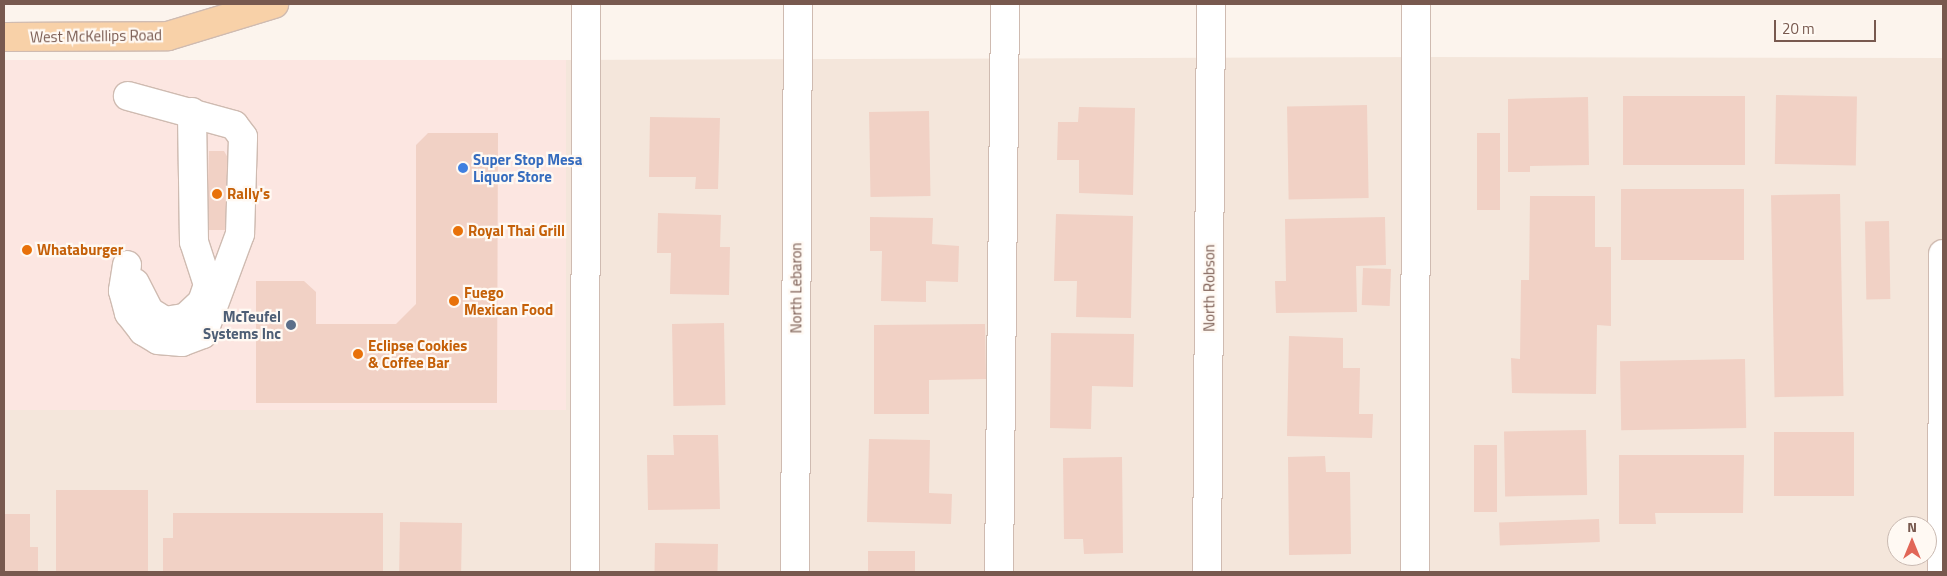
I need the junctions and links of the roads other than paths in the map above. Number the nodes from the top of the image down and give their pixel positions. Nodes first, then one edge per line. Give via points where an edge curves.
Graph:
1 (274, 4) edge
2 (586, 4) edge
3 (798, 4) edge
4 (1005, 4) edge
5 (1211, 4) edge
6 (1416, 4) edge
7 (4, 37) edge
8 (128, 96) dead end
9 (192, 112) junction
10 (1943, 254) edge
11 (584, 572) edge
12 (795, 572) edge
13 (999, 572) edge
14 (1208, 572) edge
15 (1415, 572) edge
16 (1942, 572) edge

1 - 7 main road, West McKellips Road via 168,36
2 - 11 street
3 - 12 street, North Lebaron
4 - 13 street
5 - 14 street, North Robson
6 - 15 street
8 - 9 street
9 - 9 street via 234,125 243,137 240,234 203,334 182,342 158,340 143,331 129,313 123,291 127,266 149,311 165,321 185,318 202,302 208,285 194,242
10 - 16 street

